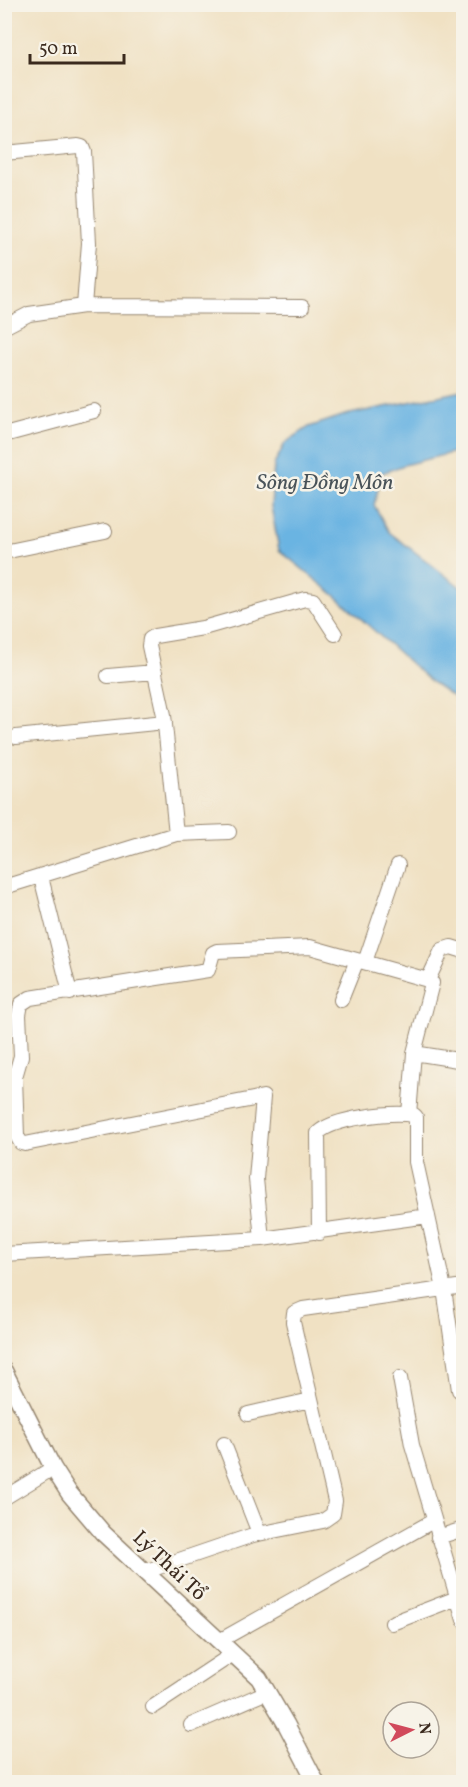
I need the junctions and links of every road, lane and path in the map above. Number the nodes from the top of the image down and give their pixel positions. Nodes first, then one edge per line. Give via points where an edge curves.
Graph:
1 (4, 153) edge
2 (84, 306) junction
3 (303, 307) dead end
4 (4, 327) edge
5 (94, 411) dead end
6 (4, 435) edge
7 (105, 531) dead end
8 (4, 552) edge
9 (335, 634) dead end
10 (155, 672) junction
11 (108, 676) dead end
12 (165, 722) junction
13 (16, 737) dead end
14 (229, 832) dead end
15 (176, 834) junction
16 (398, 865) dead end
17 (41, 877) junction
18 (4, 887) edge
19 (464, 951) edge
20 (361, 961) junction
21 (428, 980) junction
22 (70, 993) junction
23 (341, 1000) dead end
24 (414, 1053) junction
25 (464, 1061) edge
26 (409, 1114) junction
27 (11, 1138) edge
28 (428, 1216) junction
29 (319, 1233) junction
30 (262, 1239) junction
31 (4, 1254) edge
32 (464, 1286) edge
33 (444, 1289) junction
34 (4, 1371) edge
35 (399, 1378) dead end
36 (459, 1390) dead end
37 (311, 1400) junction
38 (248, 1414) dead end
39 (224, 1444) dead end
40 (52, 1468) junction
41 (4, 1498) edge
42 (433, 1521) junction
43 (464, 1530) edge
44 (259, 1533) junction
45 (438, 1537) junction
46 (144, 1572) junction
47 (457, 1598) junction
48 (464, 1620) edge
49 (392, 1623) dead end
50 (219, 1641) junction
51 (233, 1654) junction
52 (267, 1692) junction
53 (153, 1707) dead end
54 (191, 1725) dead end
55 (316, 1782) edge

1 - 2 street via 82,147 89,243
2 - 3 street
2 - 4 street via 28,315
5 - 6 street
7 - 8 street
9 - 10 street via 318,604 305,599 203,628 155,636 149,645
10 - 11 street
10 - 12 street
12 - 13 street
12 - 15 street
14 - 15 street
15 - 17 street
16 - 20 street
17 - 18 street
17 - 22 street
19 - 21 street via 451,947 442,950
20 - 21 street
20 - 22 street via 310,947 217,951 208,970
20 - 23 street
21 - 24 street via 432,988
22 - 27 street via 30,998 21,1004 21,1056 15,1077
24 - 25 street
24 - 26 street
26 - 28 street via 416,1118 416,1162
26 - 29 street via 346,1119 318,1132
27 - 30 street via 28,1144 263,1097 256,1179
28 - 29 street
28 - 33 street
29 - 30 street
30 - 31 street
32 - 33 street
33 - 36 street
33 - 37 street via 294,1313
34 - 40 main road, Lý Thái Tổ
35 - 42 street
37 - 38 street
37 - 44 street via 335,1501 333,1514 323,1521
39 - 44 street
40 - 41 street
40 - 46 main road, Lý Thái Tổ via 103,1533
42 - 45 street
42 - 50 street
43 - 45 street
44 - 46 street
45 - 47 street
46 - 50 main road, Lý Thái Tổ
47 - 48 street
47 - 49 street
50 - 51 main road, Lý Thái Tổ
51 - 52 main road, Lý Thái Tổ via 259,1678
51 - 53 street
52 - 54 street
52 - 55 main road, Lý Thái Tổ

